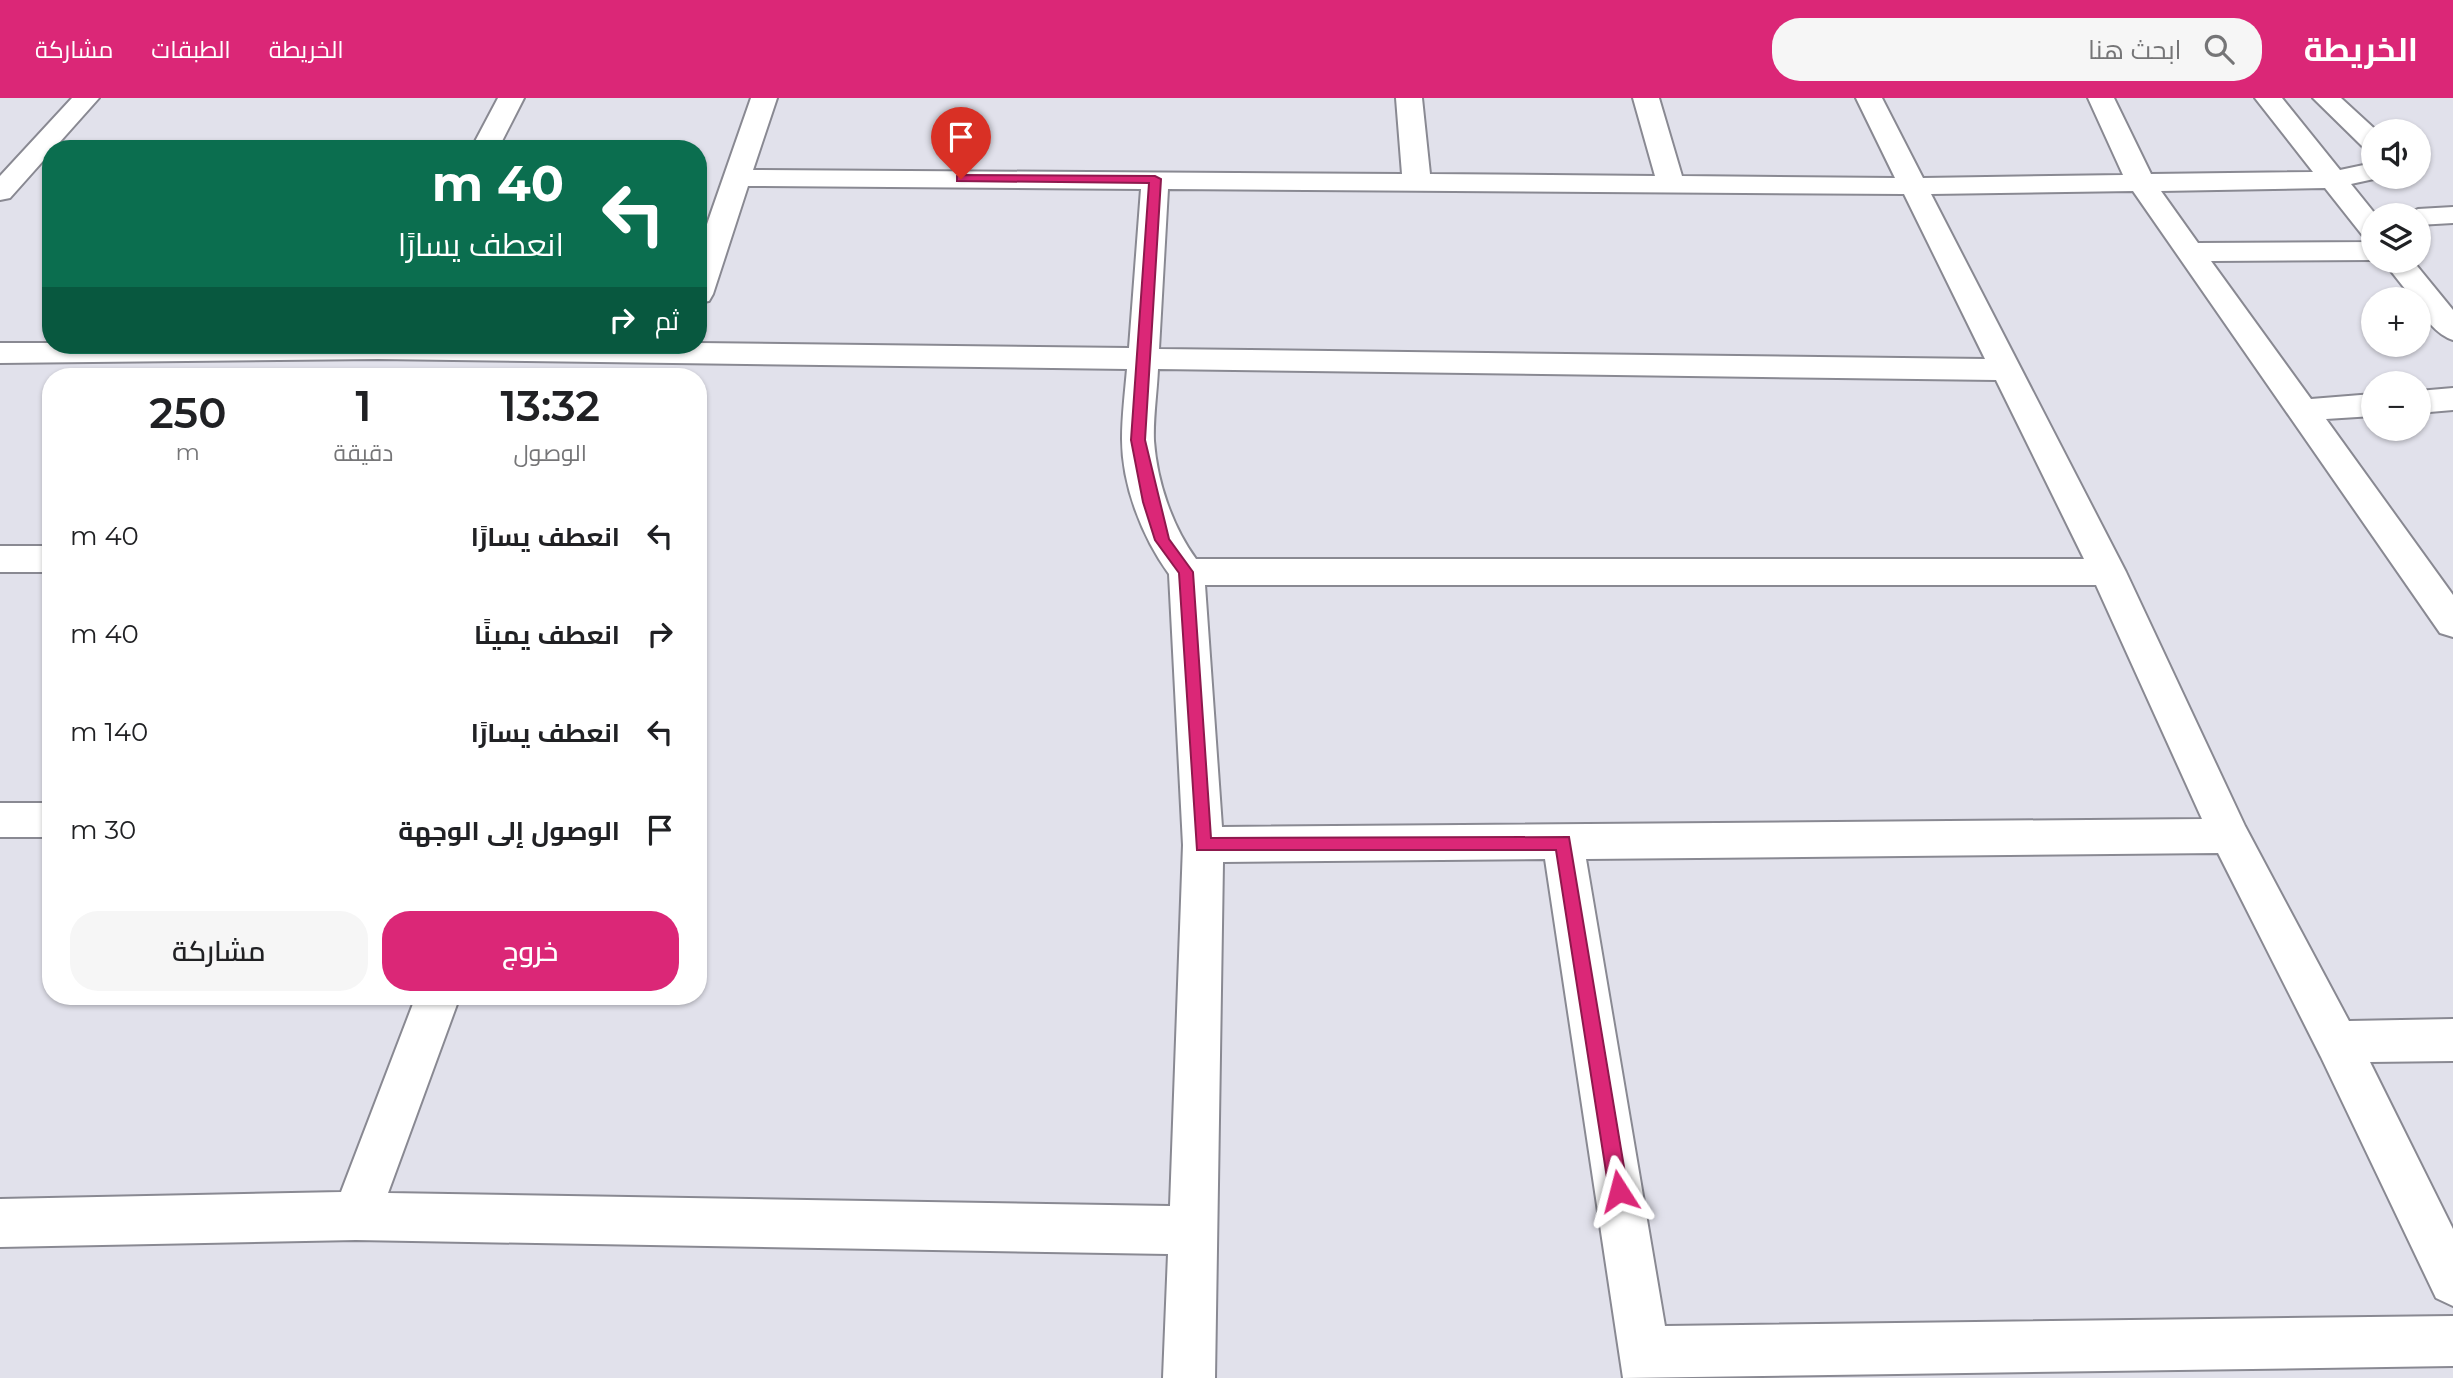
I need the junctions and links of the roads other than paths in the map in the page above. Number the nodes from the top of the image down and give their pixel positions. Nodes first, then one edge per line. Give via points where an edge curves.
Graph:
1 (86, 98) edge
2 (511, 98) edge
3 (764, 98) edge
4 (1409, 98) edge
5 (1646, 98) edge
6 (1869, 98) edge
7 (2101, 98) edge
8 (2268, 98) edge
9 (2326, 98) edge
10 (2361, 131) edge
11 (48, 140) edge
12 (489, 140) edge
13 (42, 146) edge
14 (2361, 174) edge
15 (740, 178) junction
16 (1155, 179) junction
17 (2334, 180) junction
18 (1417, 183) junction
19 (2141, 183) junction
20 (1671, 185) junction
21 (1912, 186) junction
22 (0, 192) edge
23 (2361, 212) edge
24 (2453, 215) edge
25 (2431, 216) edge
26 (2361, 251) edge
27 (2190, 252) junction
28 (707, 269) edge
29 (2408, 273) edge
30 (2453, 330) edge
31 (42, 352) edge
32 (0, 353) edge
33 (567, 354) edge
34 (675, 358) edge
35 (1143, 359) junction
36 (2006, 370) junction
37 (2453, 399) edge
38 (2431, 401) edge
39 (2361, 406) edge
40 (2303, 410) junction
41 (0, 559) edge
42 (42, 559) edge
43 (1186, 572) junction
44 (2108, 572) junction
45 (2453, 623) edge
46 (0, 820) edge
47 (42, 820) edge
48 (2230, 836) junction
49 (1563, 842) junction
50 (1203, 845) junction
51 (435, 1005) edge
52 (2453, 1040) edge
53 (2337, 1042) junction
54 (356, 1216) junction
55 (0, 1223) edge
56 (1192, 1230) junction
57 (2453, 1281) edge
58 (2453, 1341) edge
59 (1646, 1365) edge
60 (1189, 1378) edge

1 - 11 street
2 - 12 street
3 - 15 street
4 - 18 street
5 - 20 street
6 - 21 street
7 - 19 street
8 - 17 street
9 - 10 street
13 - 22 street
14 - 17 street
15 - 16 street
15 - 28 street
16 - 18 street
16 - 35 street
17 - 19 street
17 - 23 street
18 - 20 street
19 - 21 street
19 - 27 street
20 - 21 street
21 - 36 street
24 - 25 street
26 - 27 street
27 - 40 street
29 - 30 street
31 - 32 street
33 - 34 street
34 - 35 street
35 - 36 street
35 - 43 street via 1138,440 1150,502 1163,540
36 - 44 street
37 - 38 street
39 - 40 street
40 - 45 street
41 - 42 street
43 - 44 street
43 - 50 street
44 - 48 street
46 - 47 street
48 - 49 street
48 - 53 street
49 - 50 street
49 - 59 street
50 - 56 street
51 - 54 street
52 - 53 street
53 - 57 street
54 - 55 street
54 - 56 street
56 - 60 street
58 - 59 street

